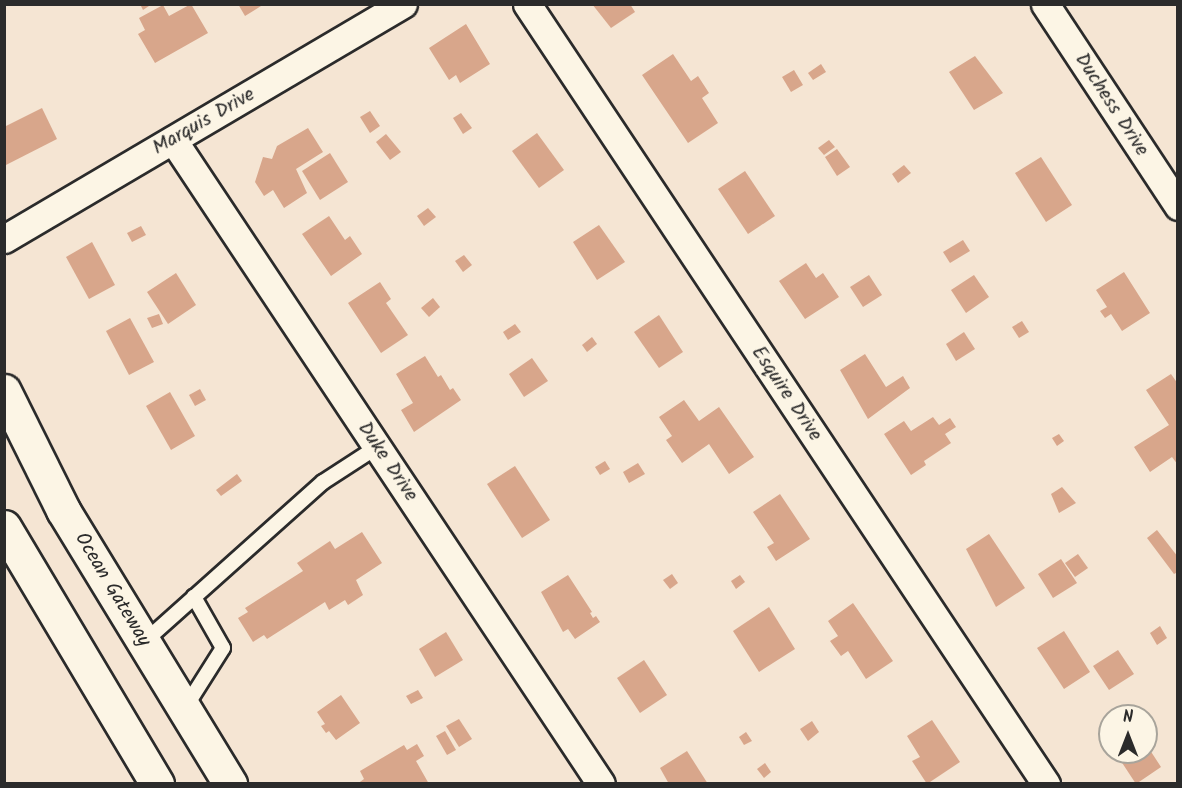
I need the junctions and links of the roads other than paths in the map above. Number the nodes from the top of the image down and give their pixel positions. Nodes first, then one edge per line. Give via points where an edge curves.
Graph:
1 (403, 4) edge
2 (526, 4) edge
3 (1045, 4) edge
4 (174, 140) junction
5 (1178, 206) edge
6 (4, 239) edge
7 (4, 392) edge
8 (377, 447) junction
9 (4, 527) edge
10 (194, 597) junction
11 (144, 642) junction
12 (184, 708) junction
13 (158, 783) edge
14 (230, 783) edge
15 (600, 783) edge
16 (1046, 783) edge

1 - 4 street, Marquis Drive
2 - 16 street, Esquire Drive
3 - 5 street, Duchess Drive
4 - 6 street, Marquis Drive
4 - 8 street, Duke Drive
7 - 11 main road, Ocean Gateway via 63,510
8 - 10 lane via 323,483
8 - 15 street, Duke Drive
9 - 13 main road
10 - 11 lane
10 - 12 lane via 224,648
11 - 12 main road, Ocean Gateway
12 - 14 main road, Ocean Gateway

